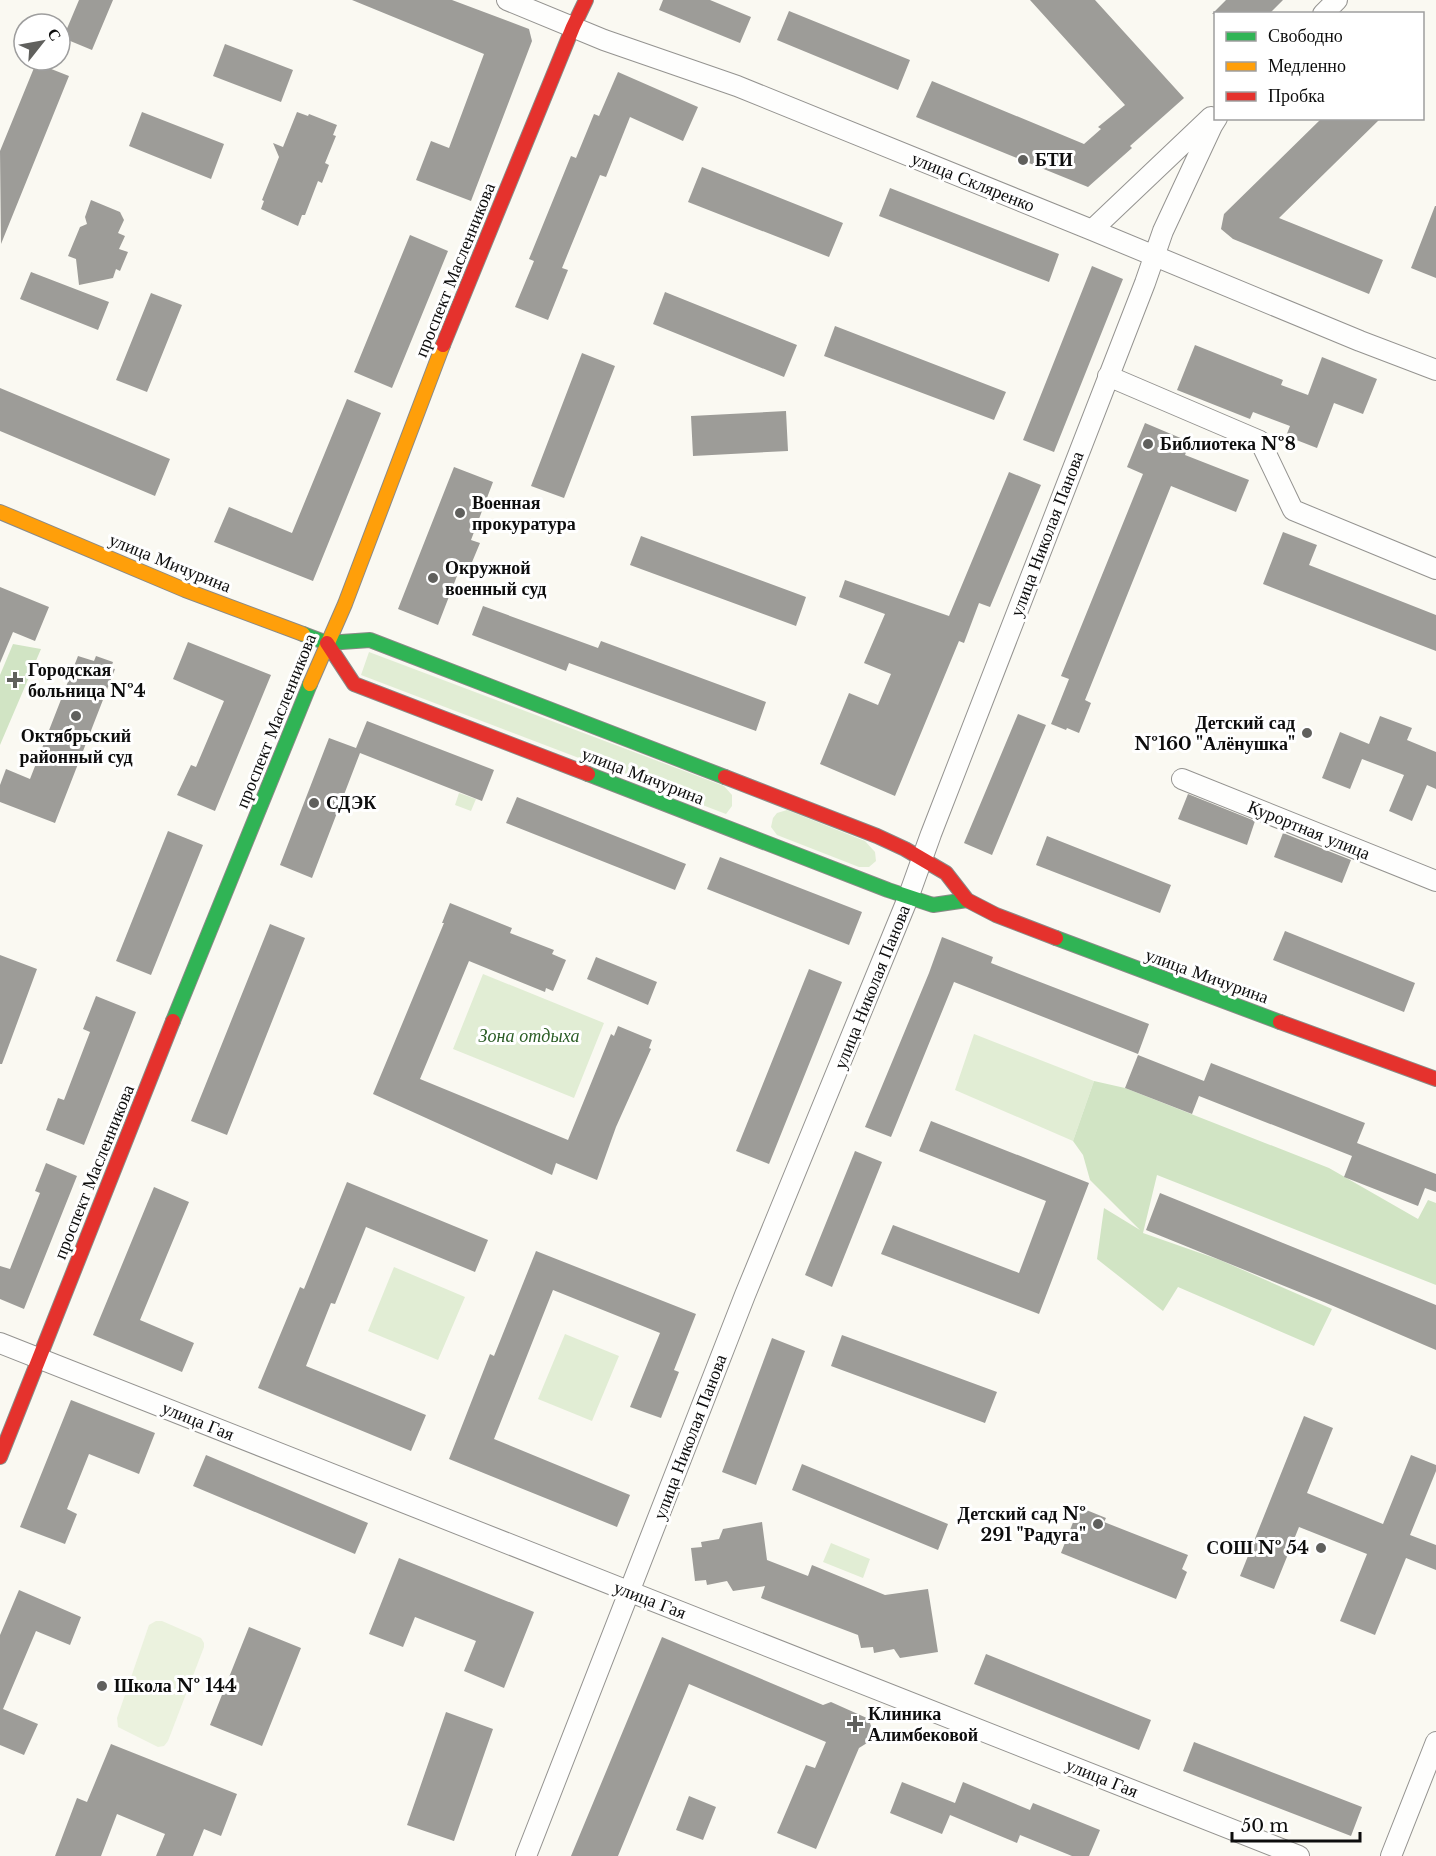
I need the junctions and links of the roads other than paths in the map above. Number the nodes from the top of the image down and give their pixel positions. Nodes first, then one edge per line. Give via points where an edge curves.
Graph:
1 (507, 0) edge
2 (586, 0) edge
3 (1337, 0) edge
4 (1325, 12) edge
5 (573, 27) junction
6 (1214, 114) edge
7 (1216, 120) edge
8 (1092, 230) junction
9 (1154, 256) junction
10 (1436, 370) edge
11 (1108, 376) junction
12 (0, 512) edge
13 (1436, 569) edge
14 (327, 643) junction
15 (1182, 778) dead end
16 (922, 859) junction
17 (1436, 881) edge
18 (908, 898) junction
19 (967, 900) junction
20 (1436, 1079) edge
21 (0, 1343) edge
22 (39, 1358) junction
23 (0, 1457) edge
24 (629, 1592) junction
25 (1436, 1742) edge
26 (526, 1856) edge
27 (1299, 1856) edge
28 (1391, 1856) edge

1 - 5 street, улица Скляренко
2 - 5 main road, проспект Масленникова
3 - 4 street
5 - 8 street, улица Скляренко via 737,86
5 - 14 main road, проспект Масленникова via 459,304
6 - 8 street
7 - 9 street, улица Николая Панова
8 - 9 street, улица Скляренко
9 - 10 street, улица Скляренко
9 - 11 street, улица Николая Панова
11 - 13 street via 1260,441 1293,510
11 - 16 street, улица Николая Панова
12 - 14 main road, улица Мичурина via 185,590
14 - 16 main road, улица Мичурина via 370,640 878,836
14 - 18 main road, улица Мичурина via 354,684
14 - 22 main road, проспект Масленникова
15 - 17 street, Курортная улица
16 - 18 street, улица Николая Панова
16 - 19 main road, улица Мичурина via 946,873
18 - 19 main road, улица Мичурина via 933,905
18 - 24 street, улица Николая Панова via 745,1295
19 - 20 main road, улица Мичурина via 996,915 1197,992
21 - 22 street, улица Гая
22 - 23 main road, проспект Масленникова
22 - 24 street, улица Гая
24 - 26 street, улица Николая Панова
24 - 27 street, улица Гая
25 - 28 street

